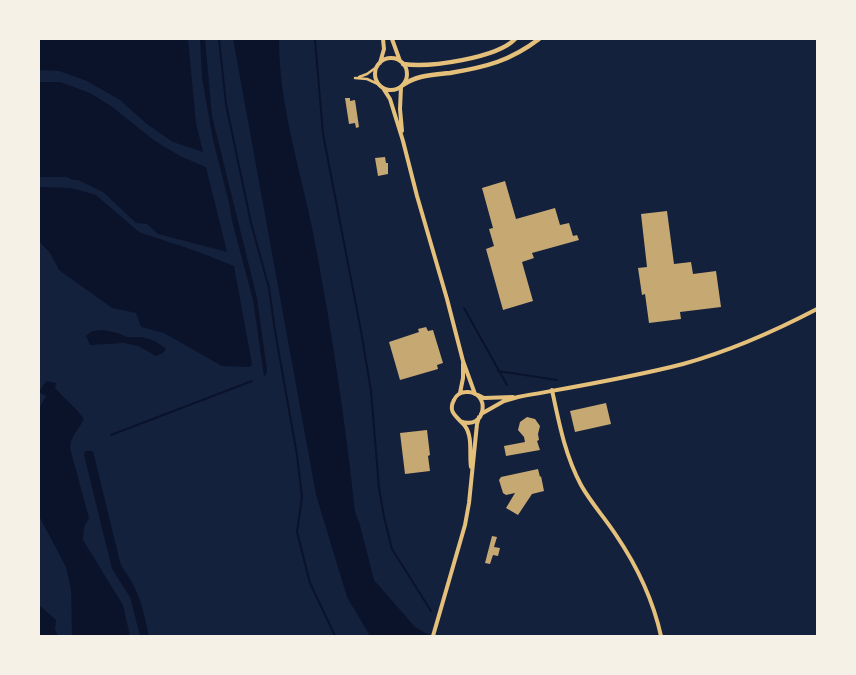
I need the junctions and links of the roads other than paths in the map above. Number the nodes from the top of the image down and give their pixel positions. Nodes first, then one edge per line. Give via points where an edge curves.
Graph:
1 (383, 39) edge
2 (392, 39) edge
3 (516, 39) edge
4 (539, 39) edge
5 (401, 62) junction
6 (379, 65) junction
7 (382, 86) junction
8 (402, 86) junction
9 (403, 141) junction
10 (817, 309) edge
11 (463, 361) junction
12 (552, 390) junction
13 (460, 393) junction
14 (476, 394) junction
15 (518, 397) junction
16 (480, 416) junction
17 (460, 421) junction
18 (472, 472) junction
19 (434, 636) edge
20 (661, 636) edge

1 - 6 main road via 383,56
2 - 5 main road
3 - 5 highway via 503,49 483,56 424,64
4 - 8 highway via 502,61 420,77
5 - 6 main road via 389,59
5 - 8 main road via 407,73
6 - 7 main road via 376,76
6 - 7 street via 355,78
7 - 8 main road via 392,90
7 - 9 main road via 390,99
8 - 9 main road
9 - 11 main road
10 - 12 main road via 764,335 695,360
11 - 13 main road
11 - 14 main road
12 - 15 main road
12 - 20 main road via 570,464 636,569
13 - 14 main road
13 - 17 main road via 452,406 453,415
14 - 15 main road via 484,398
14 - 16 main road via 482,404
15 - 16 main road via 504,401
16 - 17 main road via 468,423
16 - 18 main road
17 - 18 main road via 469,437
18 - 19 main road via 465,525

